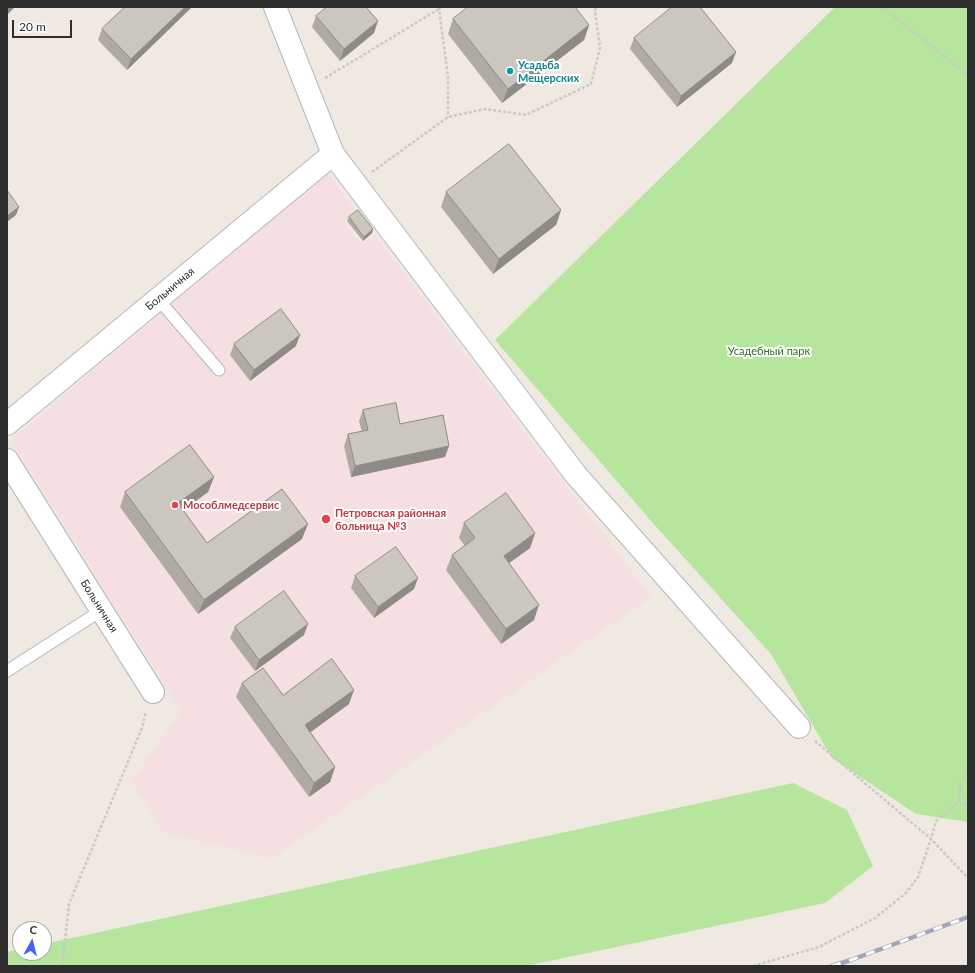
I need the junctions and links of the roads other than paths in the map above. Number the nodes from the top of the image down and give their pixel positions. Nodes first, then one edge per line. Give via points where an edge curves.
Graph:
1 (276, 7) edge
2 (333, 154) junction
3 (158, 299) junction
4 (219, 370) dead end
5 (7, 424) edge
6 (7, 460) edge
7 (102, 610) junction
8 (7, 671) edge
9 (153, 692) road end
10 (799, 727) road end

1 - 2 street
2 - 3 street, Больничная
2 - 10 street via 576,475
3 - 4 lane
3 - 5 street, Больничная
6 - 7 street, Больничная
7 - 8 lane
7 - 9 street, Больничная

